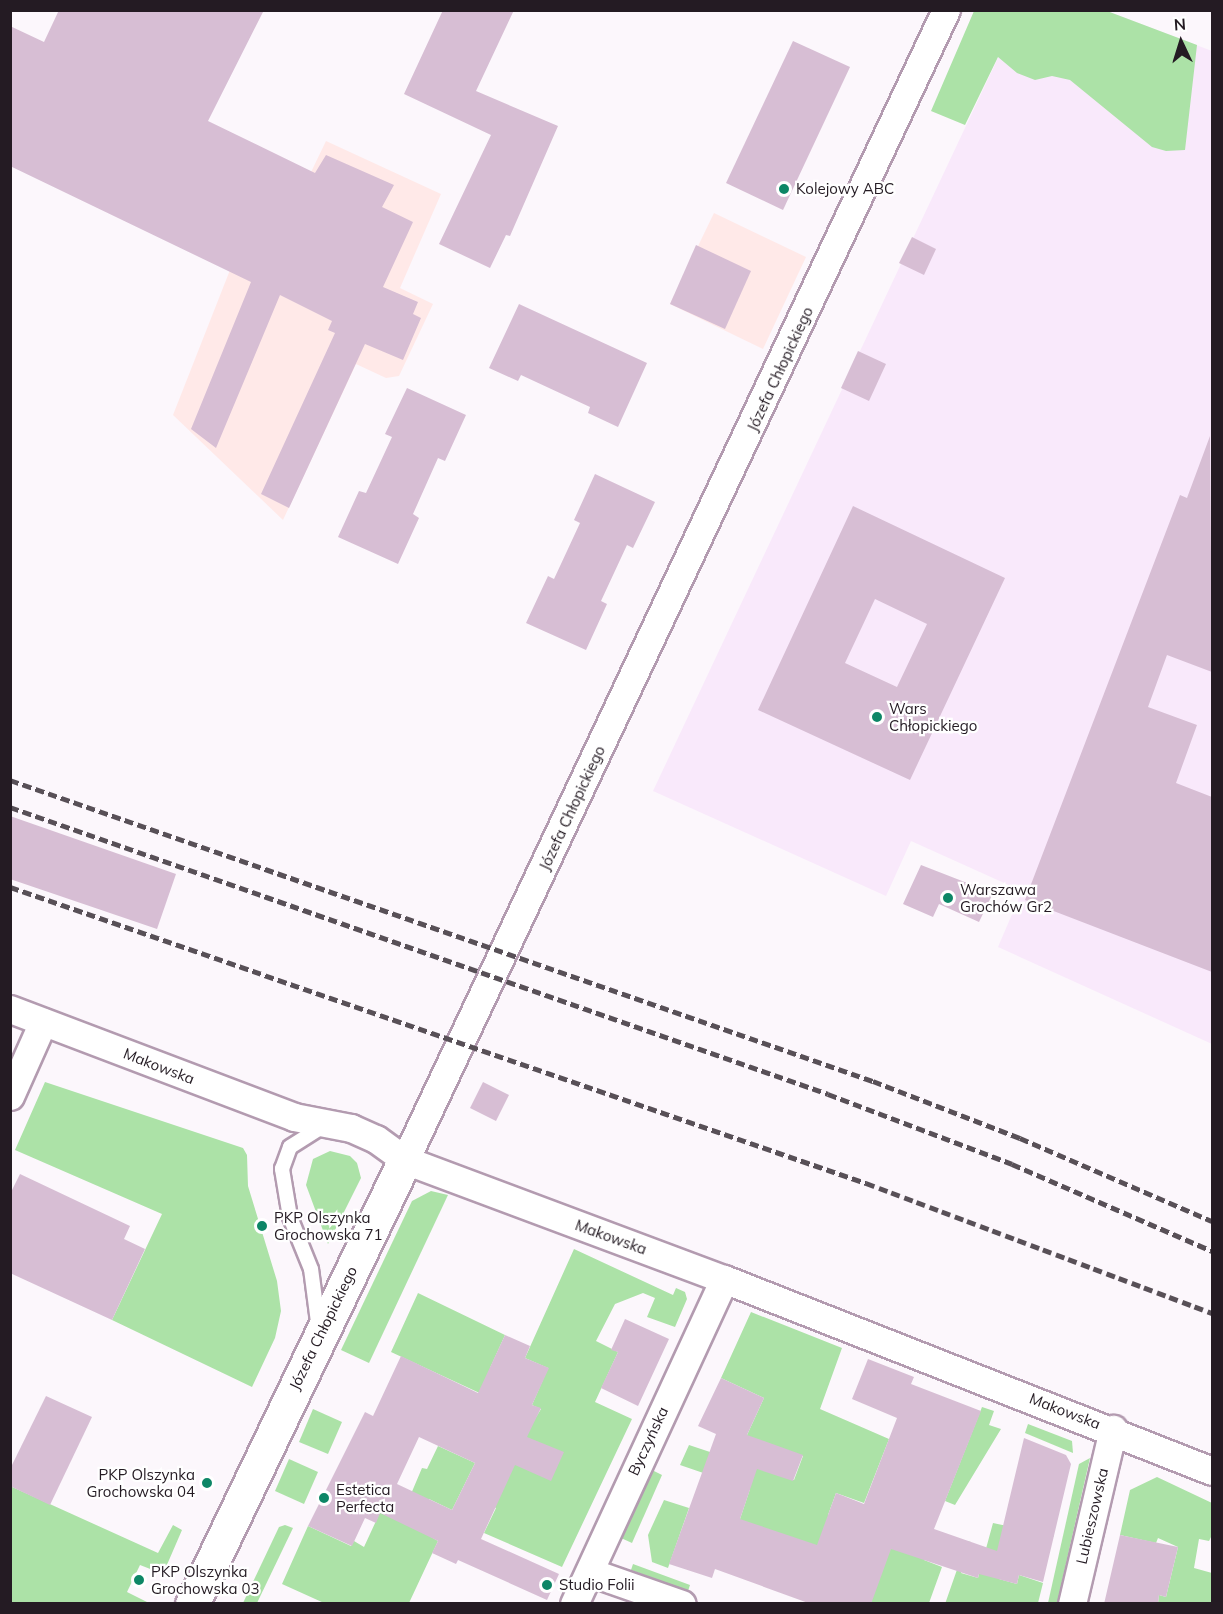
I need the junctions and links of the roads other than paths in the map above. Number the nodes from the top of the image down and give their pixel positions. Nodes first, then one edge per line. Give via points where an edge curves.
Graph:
1 (946, 10) edge
2 (10, 1009) edge
3 (43, 1022) junction
4 (10, 1096) edge
5 (332, 1121) junction
6 (405, 1160) junction
7 (724, 1278) junction
8 (314, 1347) junction
9 (1113, 1429) junction
10 (1212, 1471) edge
11 (590, 1572) junction
12 (192, 1604) edge
13 (574, 1604) edge
14 (682, 1604) edge
15 (1072, 1604) edge

1 - 6 street, Józefa Chłopickiego
2 - 3 street, Makowska
3 - 4 street
3 - 5 street, Makowska via 294,1117
5 - 6 street, Makowska via 376,1139
5 - 8 lane via 290,1147 282,1169 290,1217 311,1269 317,1296 319,1316
6 - 7 street, Makowska
6 - 8 street, Józefa Chłopickiego
7 - 9 street, Makowska
7 - 11 street, Byczyńska
8 - 12 street, Józefa Chłopickiego
9 - 10 street, Makowska
9 - 15 street, Lubieszowska
11 - 13 street, Byczyńska
11 - 14 street

